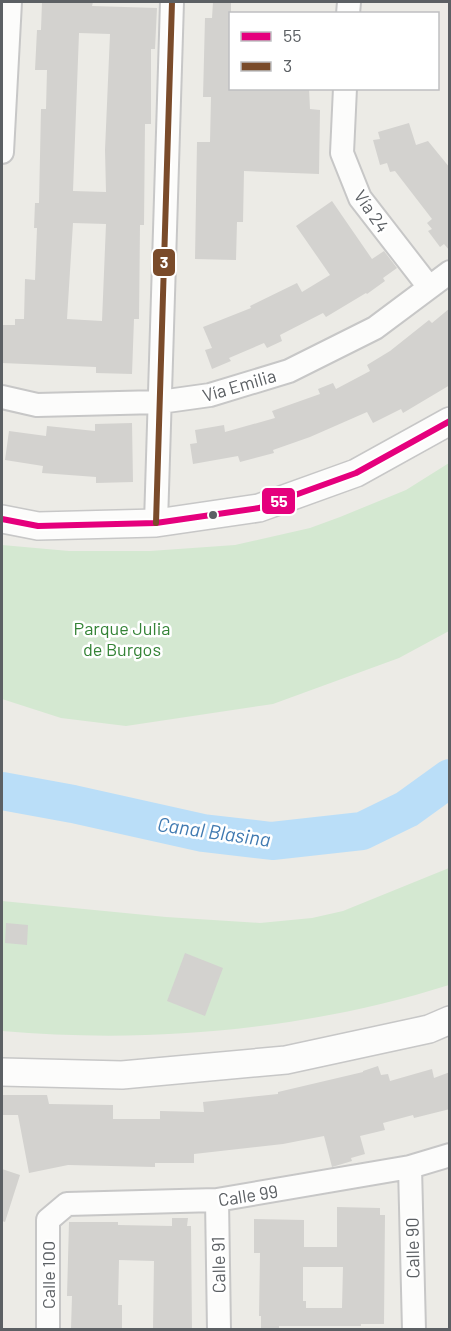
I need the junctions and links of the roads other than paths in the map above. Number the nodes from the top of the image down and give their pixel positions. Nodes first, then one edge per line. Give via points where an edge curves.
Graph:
1 (10, 2) edge
2 (172, 2) edge
3 (345, 90) edge
4 (2, 152) edge
5 (450, 272) edge
6 (429, 286) junction
7 (2, 397) edge
8 (160, 402) junction
9 (450, 421) edge
10 (2, 519) edge
11 (156, 523) junction
12 (450, 1020) edge
13 (2, 1072) edge
14 (450, 1155) edge
15 (410, 1167) junction
16 (218, 1200) junction
17 (48, 1220) joint
18 (48, 1329) edge
19 (219, 1329) edge
20 (414, 1329) edge

1 - 4 street
2 - 8 street
3 - 6 street, Vía 24 via 342,153 360,198
5 - 6 street, Vía Emilia
6 - 8 street, Vía Emilia via 375,328 289,371 210,395
7 - 8 street, Vía Emilia via 38,405
8 - 11 street
9 - 11 street via 356,473 259,508
10 - 11 street via 38,526
12 - 13 street via 429,1029 286,1060 122,1075
14 - 15 street, Calle 99
15 - 16 street, Calle 99
15 - 20 street, Calle 90
16 - 17 street, Calle 99 via 67,1204
16 - 19 street, Calle 91
17 - 18 street, Calle 100

